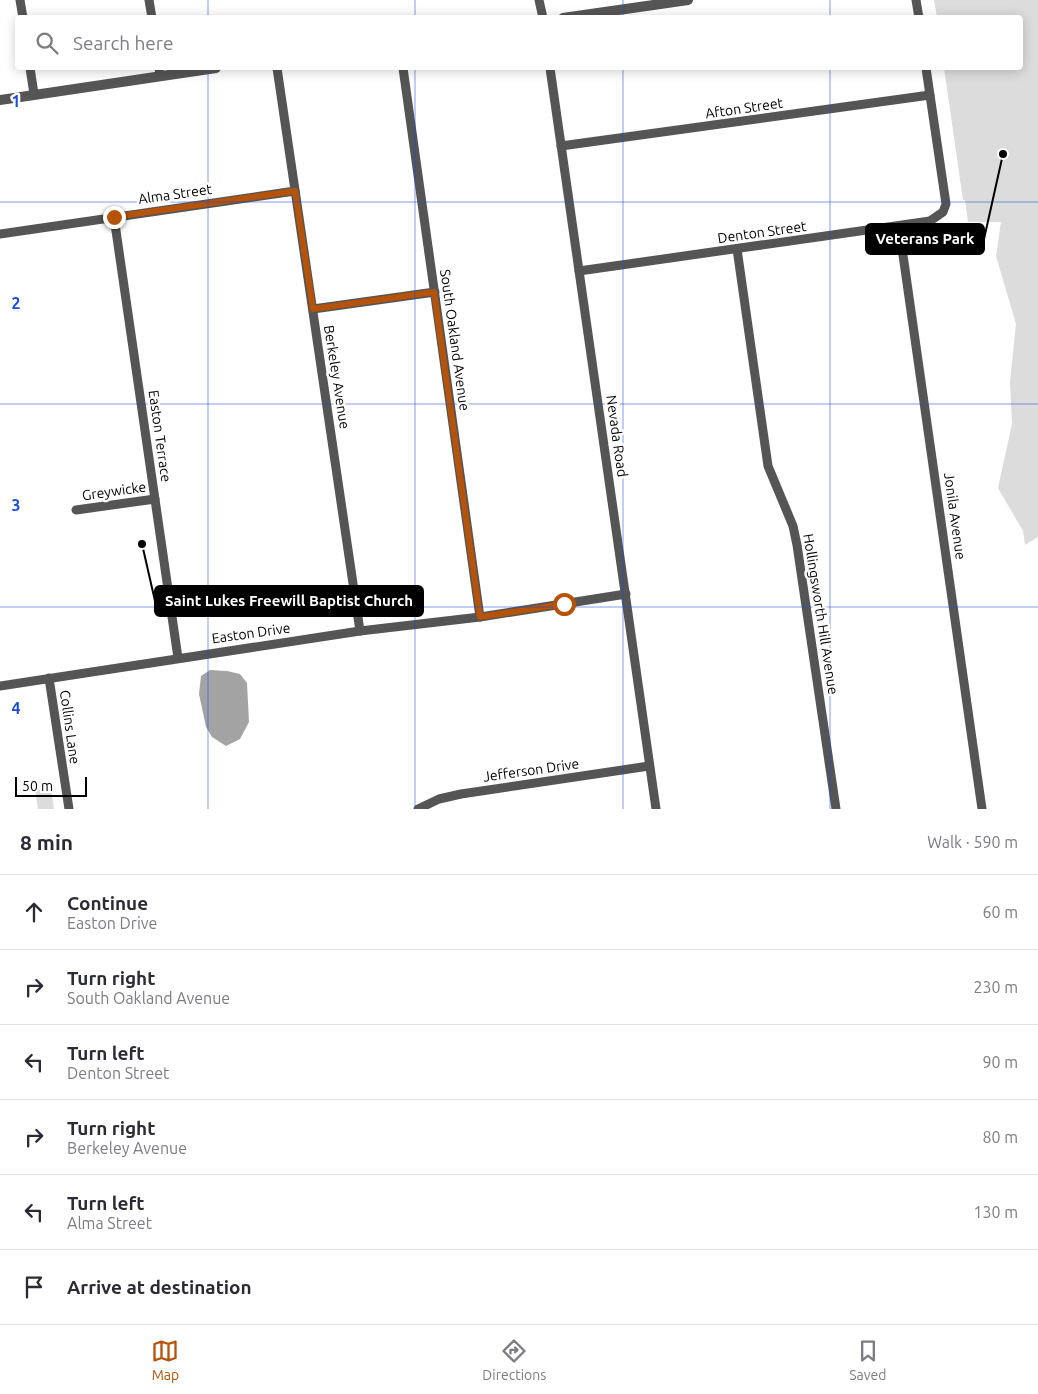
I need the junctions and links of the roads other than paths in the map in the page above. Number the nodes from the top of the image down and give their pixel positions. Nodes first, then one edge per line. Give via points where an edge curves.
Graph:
1 (20, 0) edge
2 (149, 0) edge
3 (540, 0) edge
4 (688, 0) edge
5 (916, 0) edge
6 (22, 15) edge
7 (152, 15) edge
8 (542, 15) edge
9 (584, 15) edge
10 (918, 15) edge
11 (30, 70) edge
12 (179, 70) edge
13 (277, 70) edge
14 (403, 70) edge
15 (550, 70) edge
16 (926, 70) edge
17 (160, 71) edge
18 (34, 94) junction
19 (930, 95) junction
20 (0, 100) edge
21 (561, 146) junction
22 (295, 191) junction
23 (114, 217) junction
24 (899, 226) junction
25 (0, 234) edge
26 (737, 249) junction
27 (580, 271) junction
28 (434, 292) junction
29 (313, 309) junction
30 (155, 499) junction
31 (76, 510) dead end
32 (626, 594) junction
33 (480, 617) junction
34 (360, 631) junction
35 (178, 658) junction
36 (49, 678) junction
37 (0, 686) edge
38 (650, 766) junction
39 (68, 809) edge
40 (418, 809) edge
41 (656, 809) edge
42 (836, 809) edge
43 (982, 809) edge

1 - 6 street
2 - 7 street
3 - 8 street
4 - 9 street
5 - 10 street
11 - 18 street
12 - 17 street
13 - 22 street, Berkeley Avenue
14 - 28 street, South Oakland Avenue
15 - 21 street, Nevada Road
16 - 19 street
17 - 18 street
18 - 20 street
19 - 21 street, Afton Street
19 - 24 street, Denton Street via 946,204 943,212 930,221
21 - 27 street, Nevada Road
22 - 23 street, Alma Street
22 - 29 street, Berkeley Avenue
23 - 25 street, Alma Street
23 - 30 street, Easton Terrace
24 - 26 street, Denton Street
24 - 43 street, Jonila Avenue
26 - 27 street, Denton Street
26 - 42 street, Hollingsworth Hill Avenue via 768,466 793,526 797,545
27 - 32 street, Nevada Road
28 - 29 street
28 - 33 street, South Oakland Avenue
29 - 34 street, Berkeley Avenue
30 - 31 street, Greywicke
30 - 35 street, Easton Terrace
32 - 33 street, Easton Drive
32 - 38 street, Nevada Road
33 - 34 street, Easton Drive
34 - 35 street, Easton Drive
35 - 36 street, Easton Drive
36 - 37 street, Easton Drive
36 - 39 street, Collins Lane
38 - 40 street, Jefferson Drive via 461,794 439,799
38 - 41 street, Nevada Road

